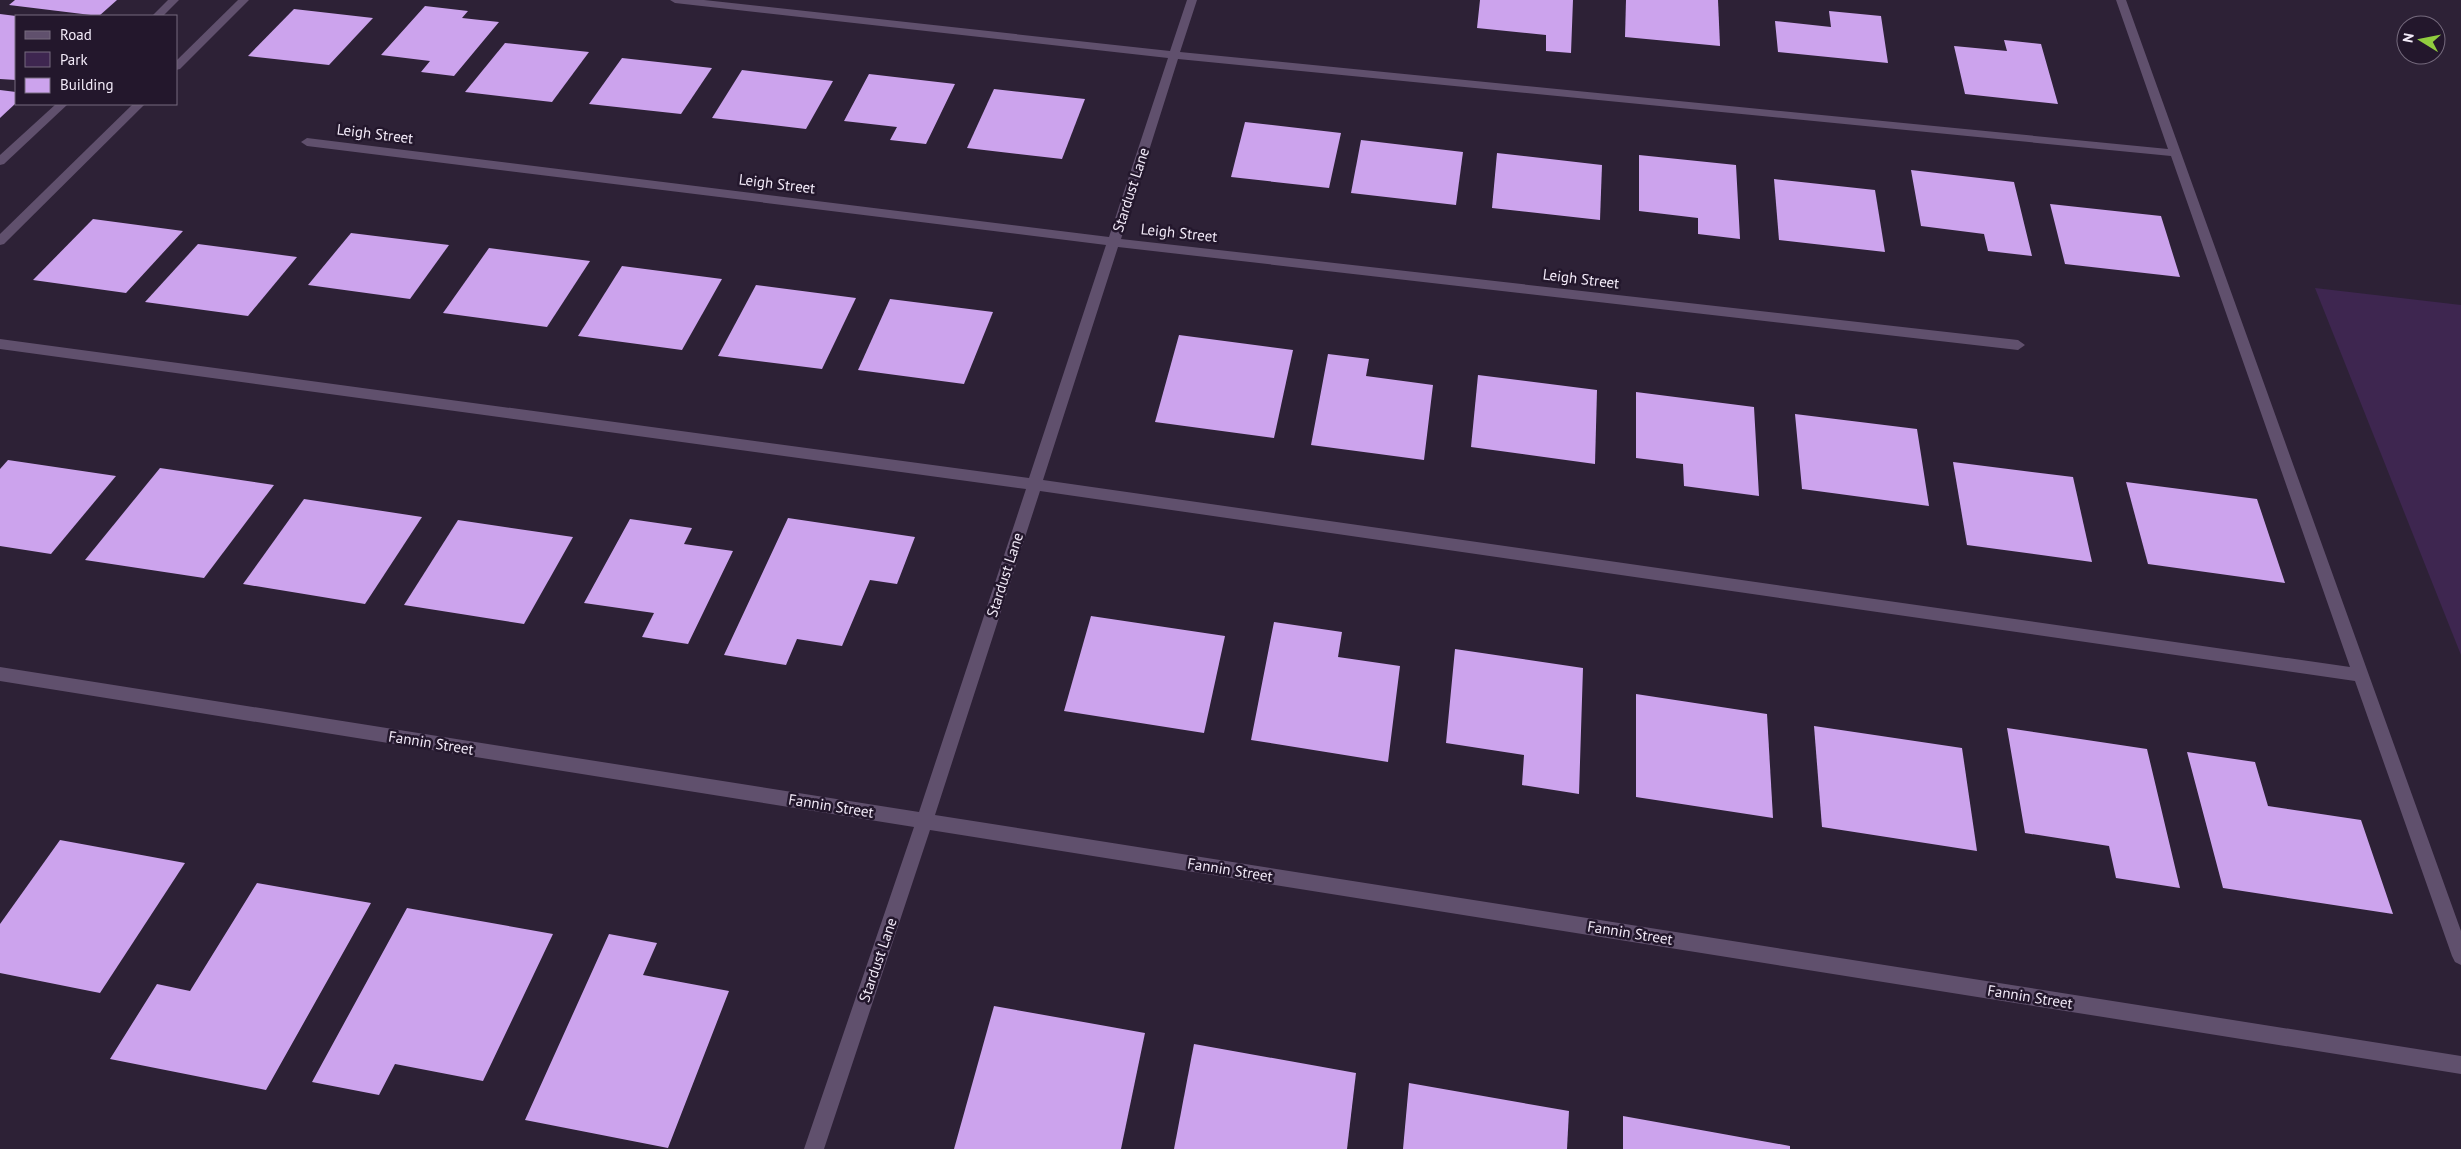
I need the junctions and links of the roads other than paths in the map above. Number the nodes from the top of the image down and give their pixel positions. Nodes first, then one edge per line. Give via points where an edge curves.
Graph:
1 (174, 0) edge
2 (244, 0) edge
3 (675, 0) edge
4 (1192, 0) edge
5 (2121, 0) edge
6 (158, 15) edge
7 (1174, 55) junction
8 (178, 65) edge
9 (61, 105) edge
10 (138, 105) edge
11 (307, 142) dead end
12 (2175, 153) junction
13 (0, 161) edge
14 (0, 241) edge
15 (1114, 242) junction
16 (0, 344) edge
17 (2018, 345) dead end
18 (1035, 484) junction
19 (0, 674) edge
20 (2361, 675) junction
21 (925, 821) junction
22 (2461, 956) edge
23 (2461, 1065) edge
24 (814, 1149) edge

1 - 6 street
2 - 8 street
3 - 7 street
4 - 7 street, Stardust Lane
5 - 12 street
7 - 12 street
7 - 15 street, Stardust Lane
9 - 13 street
10 - 14 street
11 - 15 street, Leigh Street
12 - 20 street
15 - 17 street, Leigh Street
15 - 18 street, Stardust Lane
16 - 18 street
18 - 20 street
18 - 21 street, Stardust Lane
19 - 21 street, Fannin Street
20 - 22 street
21 - 23 street, Fannin Street
21 - 24 street, Stardust Lane

